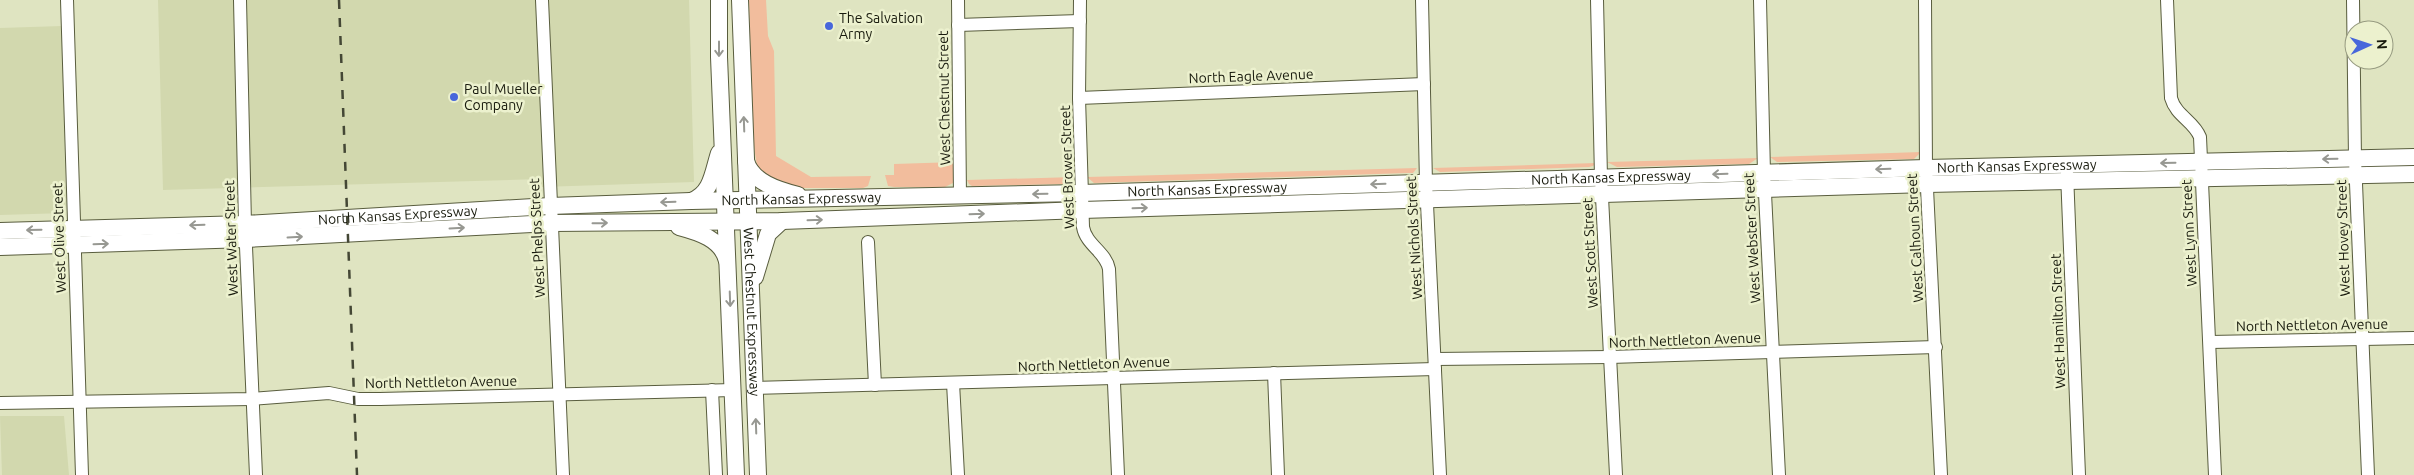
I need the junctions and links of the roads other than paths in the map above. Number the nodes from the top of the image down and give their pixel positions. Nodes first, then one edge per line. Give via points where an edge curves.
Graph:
1 (67, 0) edge
2 (240, 0) edge
3 (542, 0) edge
4 (719, 0) edge
5 (740, 0) edge
6 (958, 0) edge
7 (1080, 0) edge
8 (1422, 0) edge
9 (1597, 0) edge
10 (1760, 0) edge
11 (1925, 0) edge
12 (2167, 0) edge
13 (2353, 0) edge
14 (1080, 22) junction
15 (958, 25) junction
16 (1424, 84) junction
17 (1079, 98) junction
18 (723, 141) junction
19 (2414, 157) edge
20 (746, 160) junction
21 (2200, 162) junction
22 (2355, 167) junction
23 (2067, 173) junction
24 (2414, 174) edge
25 (1926, 176) junction
26 (2202, 178) junction
27 (1764, 181) junction
28 (1426, 183) junction
29 (1601, 186) junction
30 (960, 196) junction
31 (815, 199) junction
32 (1427, 200) junction
33 (691, 201) junction
34 (726, 201) junction
35 (747, 201) junction
36 (1081, 202) junction
37 (550, 206) junction
38 (782, 221) junction
39 (654, 222) junction
40 (727, 222) junction
41 (748, 222) junction
42 (551, 224) junction
43 (0, 231) edge
44 (246, 232) junction
45 (74, 237) junction
46 (868, 242) dead end
47 (0, 247) edge
48 (729, 270) junction
49 (751, 296) junction
50 (2414, 338) edge
51 (2362, 339) junction
52 (2210, 342) junction
53 (1936, 347) junction
54 (1773, 352) junction
55 (1610, 357) junction
56 (1435, 364) junction
57 (1274, 374) junction
58 (1113, 378) junction
59 (953, 383) junction
60 (875, 385) junction
61 (754, 388) junction
62 (712, 390) junction
63 (733, 390) junction
64 (560, 394) junction
65 (252, 399) junction
66 (79, 401) junction
67 (0, 403) edge
68 (82, 475) edge
69 (256, 475) edge
70 (563, 475) edge
71 (716, 475) edge
72 (736, 475) edge
73 (758, 475) edge
74 (958, 475) edge
75 (1118, 475) edge
76 (1278, 475) edge
77 (1440, 475) edge
78 (1616, 475) edge
79 (1779, 475) edge
80 (1941, 475) edge
81 (2079, 475) edge
82 (2215, 475) edge
83 (2368, 475) edge

1 - 45 street, West Olive Street
2 - 44 street, West Water Street
3 - 37 street, West Phelps Street
4 -> 18 main road, West Chestnut Expressway
20 -> 5 main road, West Chestnut Expressway
6 - 15 street, West Chestnut Street
7 - 14 street, West Brower Street
8 - 16 street, West Nichols Street
9 - 29 street, West Scott Street
10 - 27 street, West Webster Street
11 - 25 street, West Calhoun Street
12 - 21 street, West Lynn Street via 2171,98 2176,110 2198,131
13 - 22 street, West Hovey Street
14 - 15 street
14 - 17 street, West Brower Street
15 - 30 street, West Chestnut Street
16 - 17 street, North Eagle Avenue
16 - 28 street, West Nichols Street
17 - 36 street, West Brower Street
18 - 33 main road via 709,186 700,197
18 - 34 main road, West Chestnut Expressway
19 - 22 main road, North Kansas Expressway
20 - 31 main road via 764,183 784,192
20 - 35 main road, West Chestnut Expressway
22 -> 21 main road, North Kansas Expressway
21 -> 23 main road, North Kansas Expressway
21 - 26 street, West Lynn Street
22 - 24 main road, North Kansas Expressway
22 - 26 main road, North Kansas Expressway
22 - 51 street, West Hovey Street
23 - 25 main road, North Kansas Expressway
23 - 26 main road, North Kansas Expressway
23 - 81 street, West Hamilton Street
25 - 27 main road, North Kansas Expressway
25 - 53 street, West Calhoun Street
26 - 52 street, West Lynn Street
27 - 29 main road, North Kansas Expressway
27 - 54 street, West Webster Street
28 - 29 main road, North Kansas Expressway
28 - 32 street, West Nichols Street
28 -> 36 main road, North Kansas Expressway
29 - 32 main road, North Kansas Expressway
29 - 55 street, West Scott Street
30 - 31 main road, North Kansas Expressway
36 -> 30 main road, North Kansas Expressway
31 - 35 main road, North Kansas Expressway
36 -> 32 main road, North Kansas Expressway
32 - 56 street, West Nichols Street
33 - 34 main road, North Kansas Expressway
33 -> 37 main road, North Kansas Expressway
34 - 35 main road, North Kansas Expressway
34 - 40 main road, West Chestnut Expressway
35 - 41 main road, West Chestnut Expressway
38 -> 36 main road, North Kansas Expressway
36 - 58 street, West Brower Street via 1084,233 1106,259 1109,269
37 - 42 street, West Phelps Street
37 - 44 main road, North Kansas Expressway
38 - 41 main road, North Kansas Expressway
38 - 49 main road via 768,234 764,243
39 - 40 main road, North Kansas Expressway
42 -> 39 main road, North Kansas Expressway
39 - 48 main road via 680,227 713,241 723,249
40 - 41 main road, North Kansas Expressway
40 - 48 main road, West Chestnut Expressway
41 - 49 main road, West Chestnut Expressway
44 -> 42 main road, North Kansas Expressway
42 - 64 street, West Phelps Street
45 -> 43 main road, North Kansas Expressway
44 - 45 main road, North Kansas Expressway
44 - 65 street, West Water Street
45 - 47 main road, North Kansas Expressway
45 - 66 street, West Olive Street
46 - 60 street
48 -> 63 main road, West Chestnut Expressway
49 - 61 main road, West Chestnut Expressway
50 - 51 street, North Nettleton Avenue
51 - 52 street, North Nettleton Avenue
51 - 83 street, West Hovey Street
52 - 82 street, West Lynn Street
53 - 54 street, North Nettleton Avenue
53 - 80 street, West Calhoun Street
54 - 55 street, North Nettleton Avenue
54 - 79 street, West Webster Street
55 - 56 street, North Nettleton Avenue
55 - 78 street, West Scott Street
56 - 57 street, North Nettleton Avenue
56 - 77 street, West Nichols Street
57 - 58 street, North Nettleton Avenue
57 - 76 street
58 - 59 street, North Nettleton Avenue
58 - 75 street, West Brower Street
59 - 60 street, North Nettleton Avenue
59 - 74 street
60 - 61 street, North Nettleton Avenue
73 -> 61 main road, West Chestnut Expressway
62 - 63 street, North Nettleton Avenue
62 - 64 street, North Nettleton Avenue
62 - 71 street
63 - 72 main road, West Chestnut Expressway
64 - 65 street, North Nettleton Avenue via 373,400 329,393
64 - 70 street, West Phelps Street
65 - 66 street, North Nettleton Avenue
65 - 69 street, West Water Street
66 - 67 street, North Nettleton Avenue
66 - 68 street, West Olive Street

